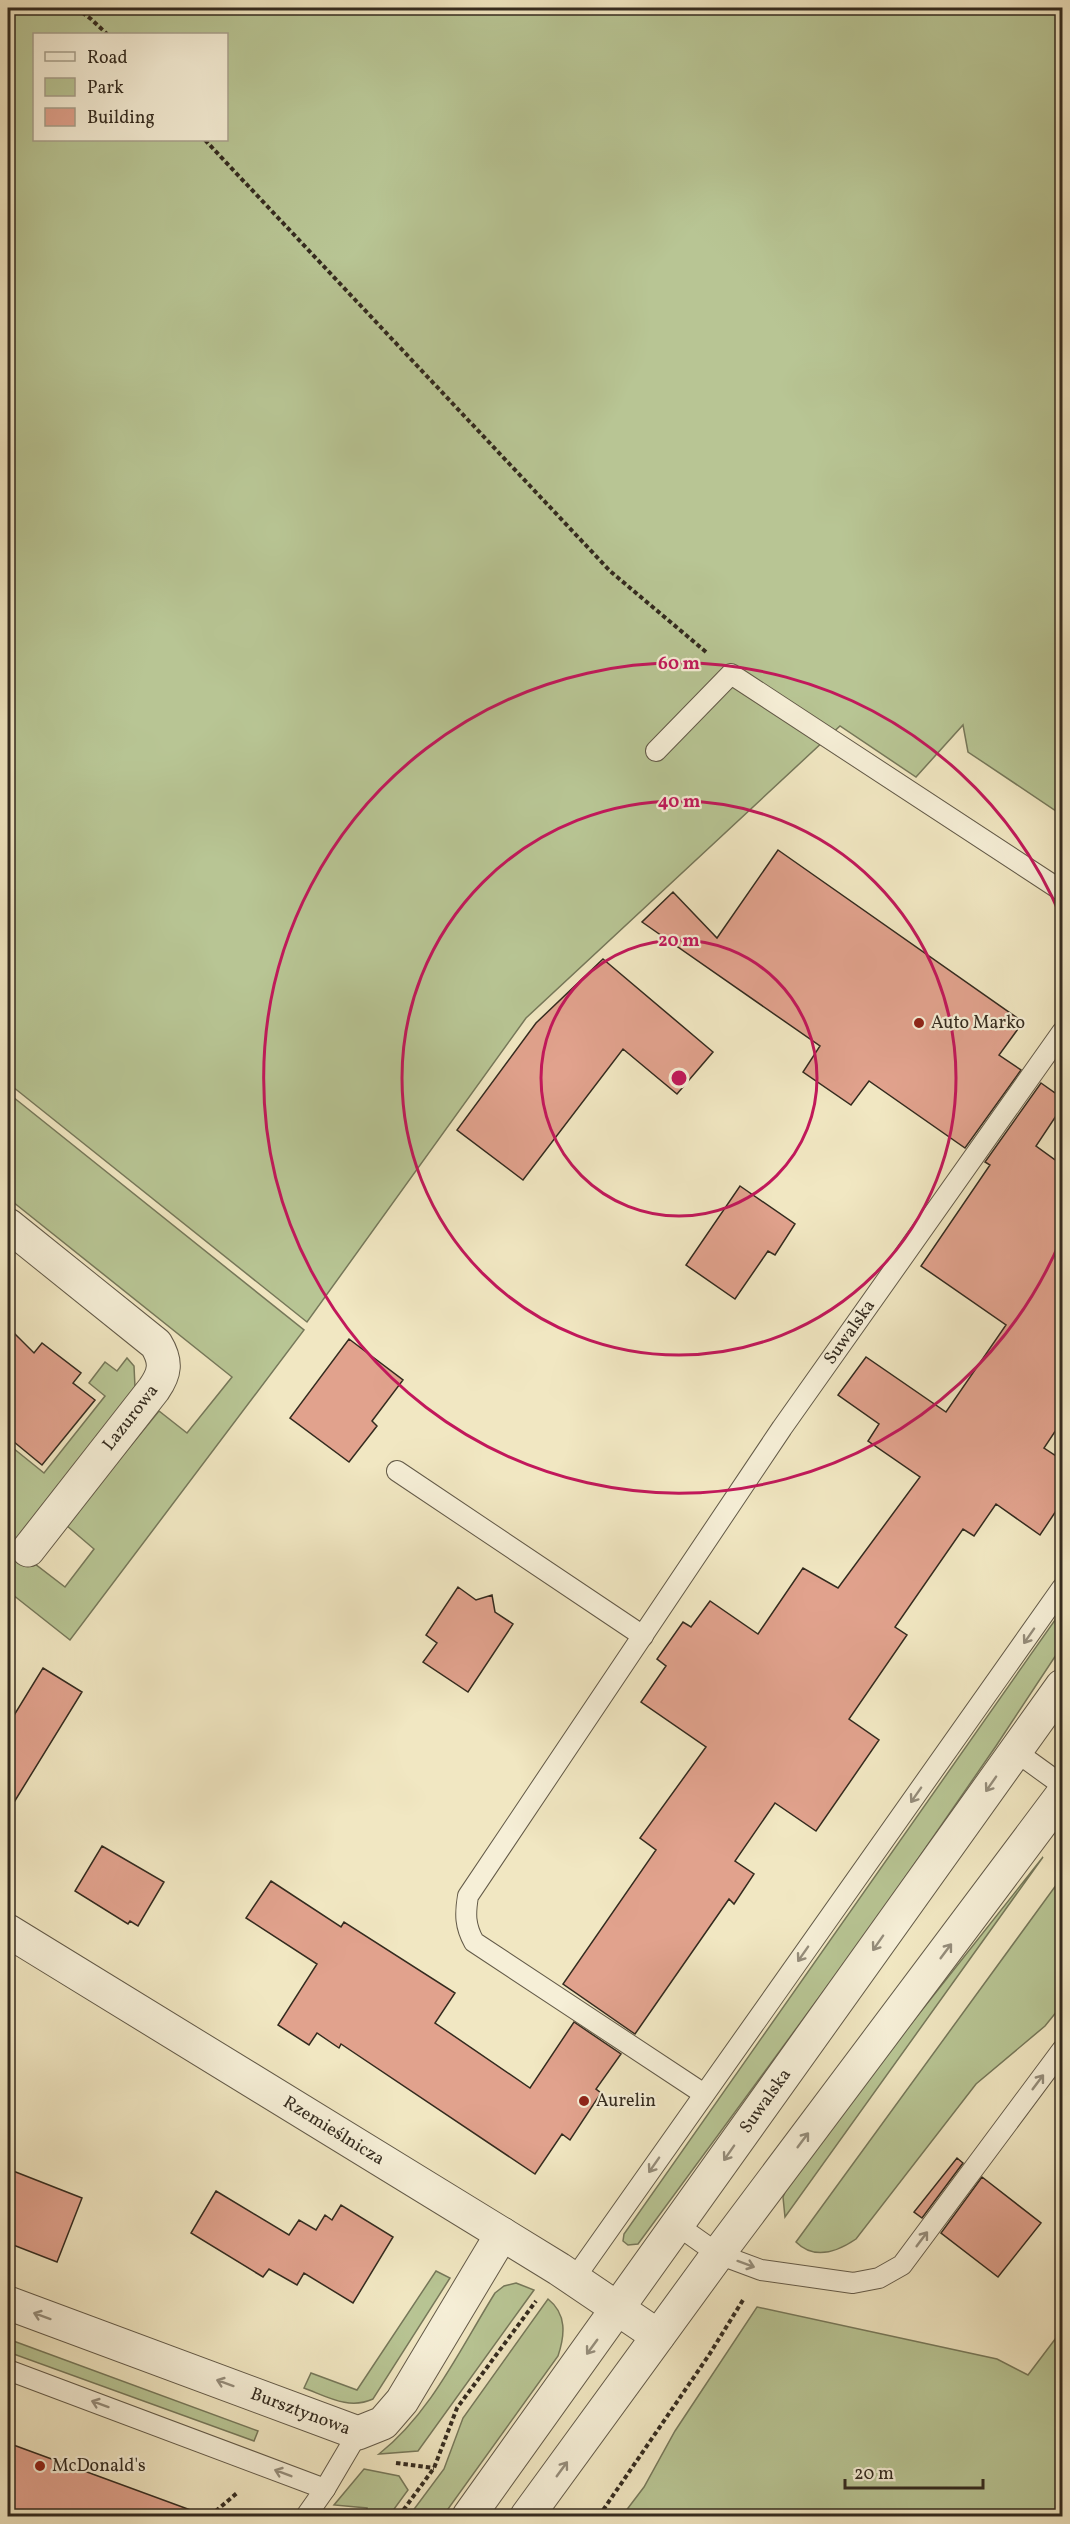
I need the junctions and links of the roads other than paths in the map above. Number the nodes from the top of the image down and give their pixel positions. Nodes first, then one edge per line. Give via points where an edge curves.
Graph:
1 (656, 751) dead end
2 (1062, 891) edge
3 (1062, 1032) edge
4 (8, 1225) edge
5 (397, 1471) dead end
6 (28, 1550) dead end
7 (1062, 1588) edge
8 (643, 1636) junction
9 (1062, 1686) edge
10 (1015, 1751) junction
11 (1062, 1785) edge
12 (1062, 1795) edge
13 (8, 1931) edge
14 (1062, 2050) edge
15 (704, 2094) junction
16 (677, 2225) junction
17 (502, 2234) junction
18 (718, 2254) junction
19 (574, 2279) junction
20 (8, 2303) edge
21 (619, 2310) junction
22 (658, 2336) junction
23 (8, 2370) edge
24 (358, 2433) junction
25 (325, 2489) junction
26 (306, 2517) edge
27 (469, 2517) edge
28 (527, 2517) edge

1 - 2 lane via 731,674
3 - 8 lane, Suwalska via 789,1419
4 - 6 street, Lazurowa via 156,1344 164,1363 163,1376 154,1389
5 - 8 lane
7 -> 15 lane
8 - 15 lane, Suwalska via 468,1896 466,1928 486,1952
9 - 10 street, Suwalska
10 - 11 lane
10 -> 16 street, Suwalska
18 -> 12 street
13 - 17 street, Rzemieślnicza
18 -> 14 lane via 762,2270 853,2283 879,2278 902,2265
15 -> 19 lane
16 - 18 lane
16 - 21 street, Suwalska
17 - 19 street, Rzemieślnicza
17 - 24 street, Bursztynowa via 402,2401 383,2423
18 - 22 street
19 - 21 street, Rzemieślnicza
24 -> 20 street, Bursztynowa
21 - 22 street, Rzemieślnicza
21 -> 27 street, Suwalska
28 -> 22 street
25 -> 23 lane
24 - 25 lane
25 - 26 lane

